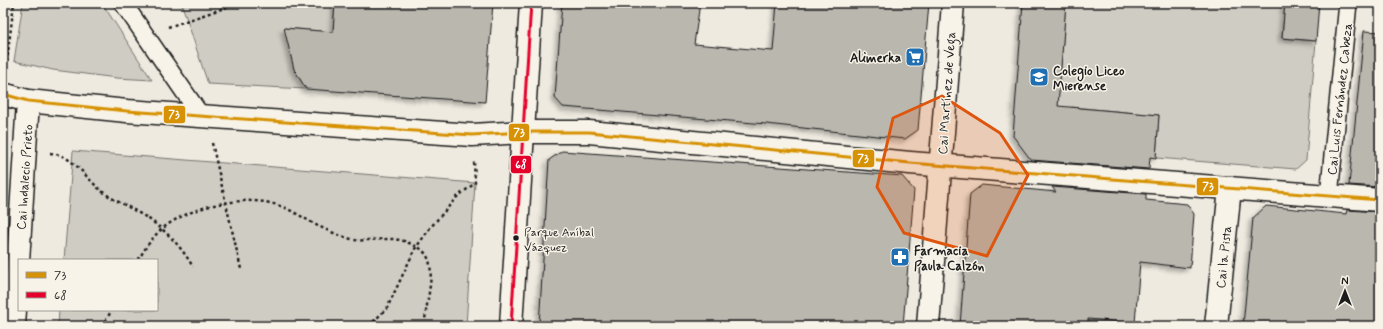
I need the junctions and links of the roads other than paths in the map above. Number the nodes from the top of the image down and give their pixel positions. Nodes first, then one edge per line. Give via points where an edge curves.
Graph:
1 (531, 3) edge
2 (953, 3) edge
3 (1348, 3) edge
4 (128, 7) edge
5 (4, 84) edge
6 (28, 101) junction
7 (201, 116) junction
8 (523, 132) junction
9 (940, 165) junction
10 (1230, 188) junction
11 (1329, 196) junction
12 (1380, 200) edge
13 (18, 259) edge
14 (18, 262) edge
15 (14, 326) edge
16 (511, 326) edge
17 (928, 326) edge
18 (1216, 326) edge

1 - 8 street
2 - 9 street, Cai Martínez de Vega
3 - 11 street, Cai Luis Fernández Cabeza
4 - 7 street
5 - 6 street
6 - 7 street
6 - 13 street, Cai Indalecio Prieto
7 - 8 street via 472,135
8 - 9 street via 589,132
8 - 16 street
9 - 10 street
9 - 17 street, Cai Martínez de Vega
10 - 11 street
10 - 18 street, Cai la Pista
11 - 12 street
14 - 15 street, Cai Indalecio Prieto

